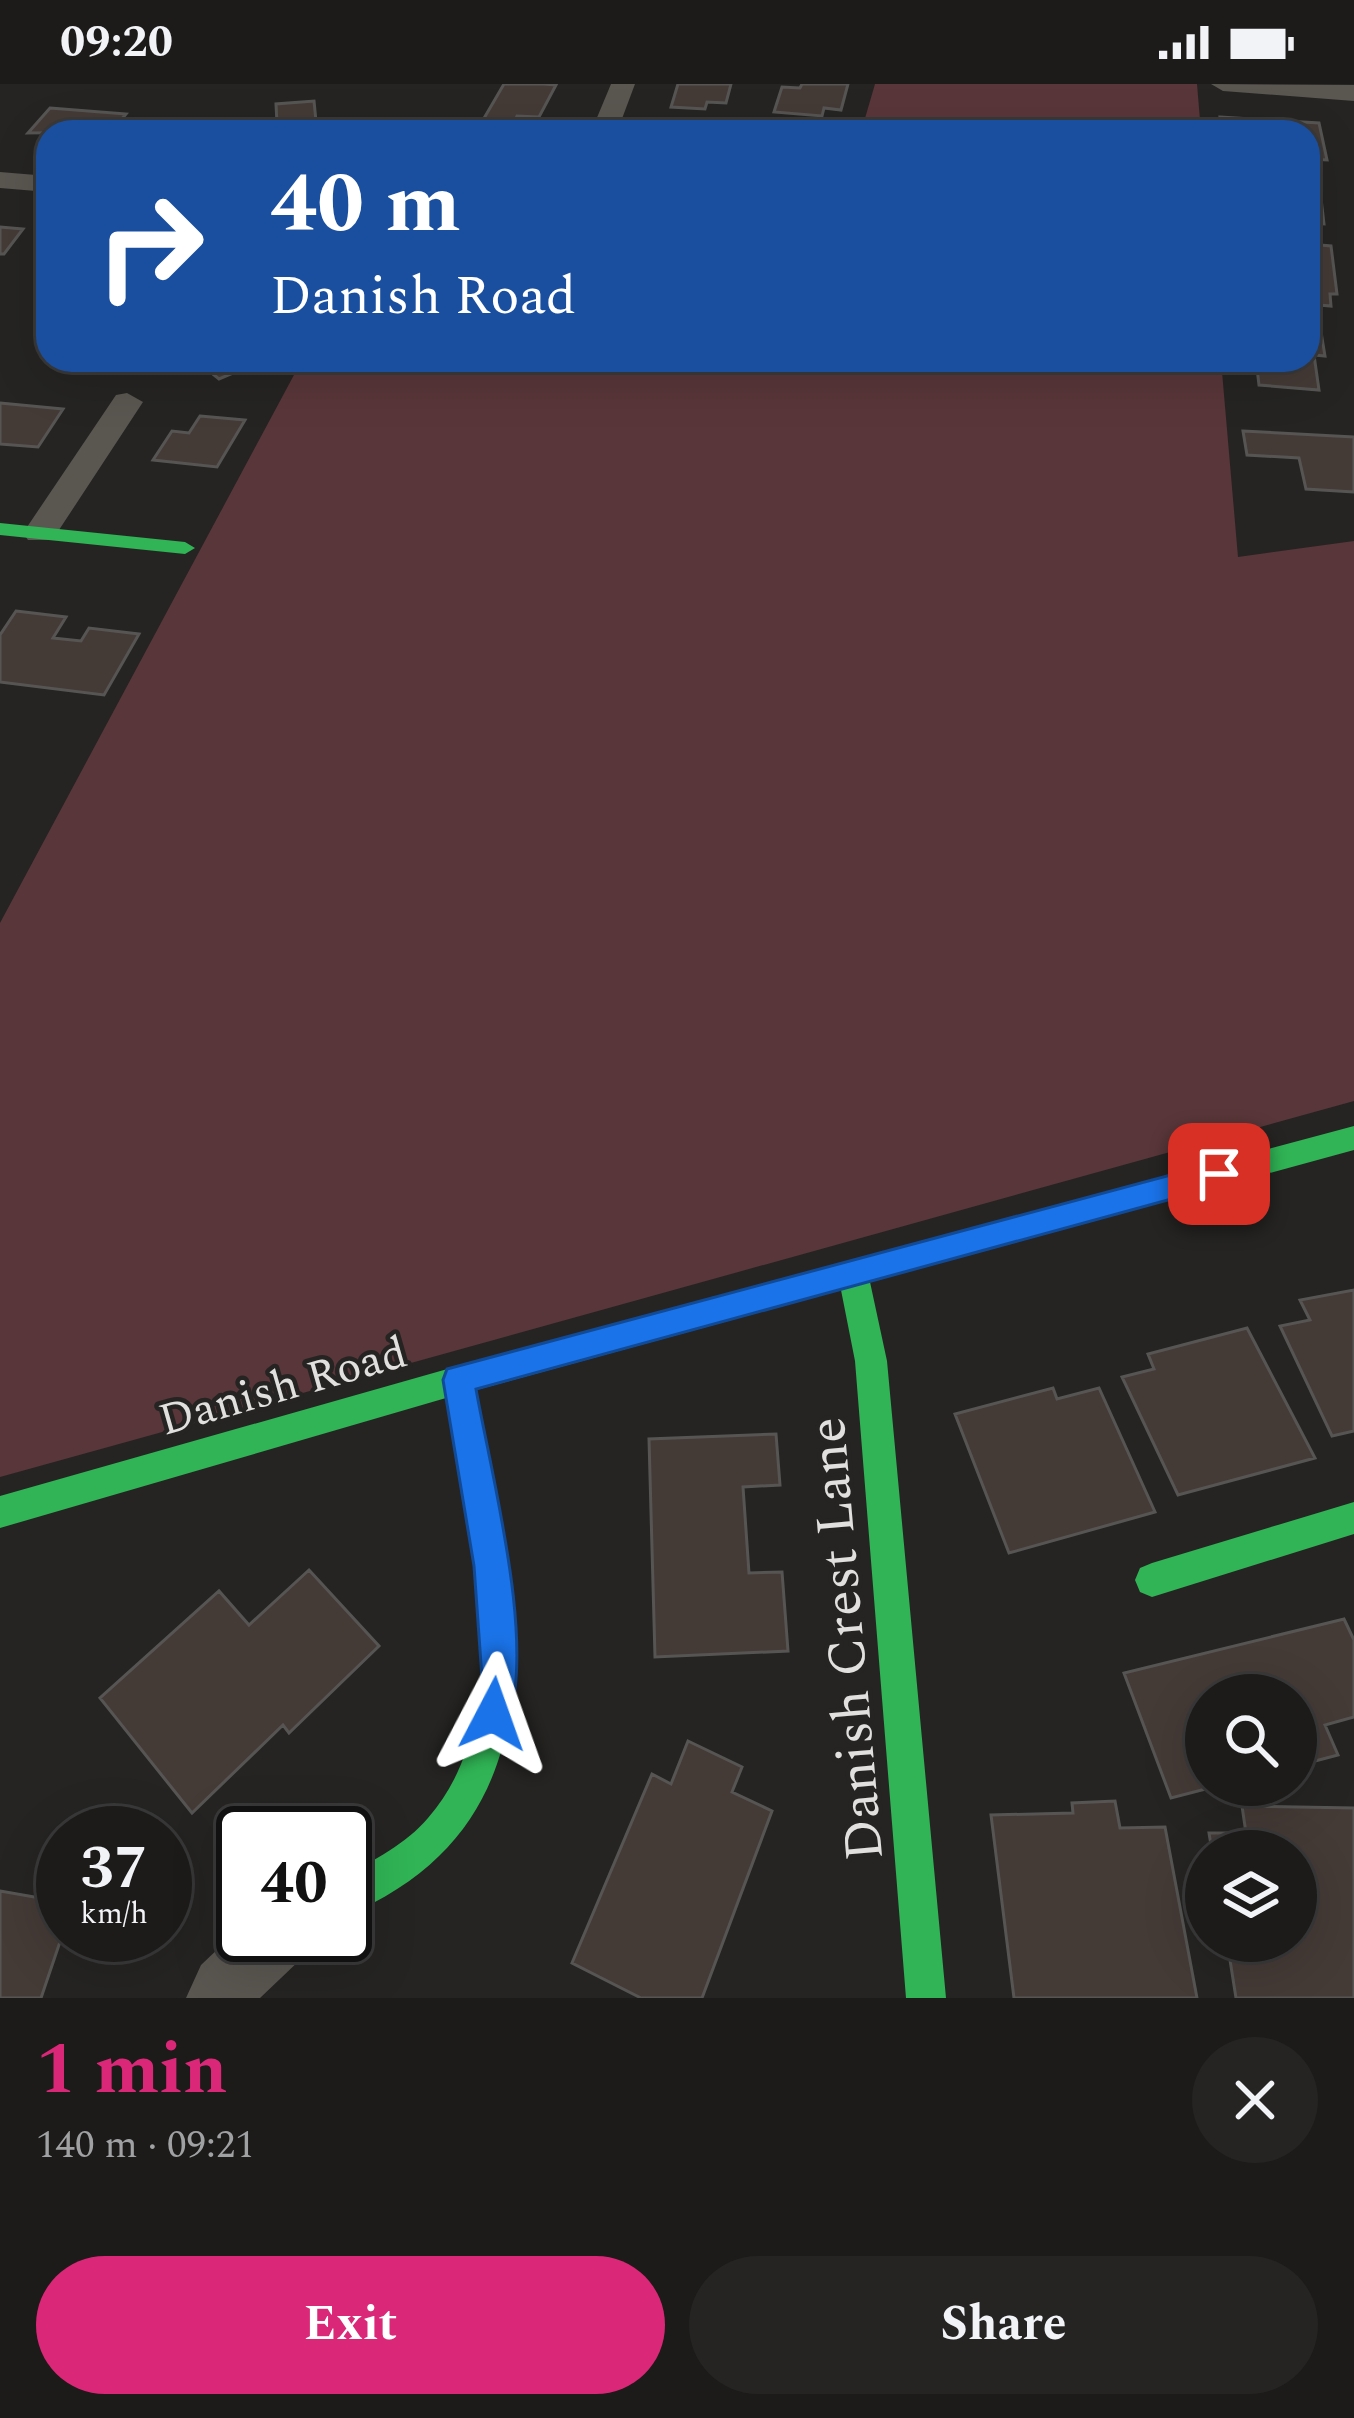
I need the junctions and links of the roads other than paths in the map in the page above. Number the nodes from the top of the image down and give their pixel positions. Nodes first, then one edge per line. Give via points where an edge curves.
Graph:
1 (623, 84) edge
2 (1223, 84) edge
3 (1354, 93) edge
4 (609, 120) edge
5 (0, 180) edge
6 (36, 183) edge
7 (127, 402) dead end
8 (0, 529) edge
9 (40, 533) junction
10 (185, 548) dead end
11 (1354, 1138) edge
12 (853, 1273) junction
13 (458, 1380) junction
14 (0, 1512) edge
15 (1354, 1518) edge
16 (1152, 1580) dead end
17 (372, 1881) edge
18 (251, 1962) edge
19 (219, 1998) edge
20 (926, 1998) edge

1 - 4 street
2 - 3 street
5 - 6 street
7 - 9 street
8 - 9 street
9 - 10 street
11 - 12 street, Danish Road
12 - 13 street, Danish Road
12 - 20 street, Danish Crest Lane via 871,1361
13 - 14 street, Danish Road
13 - 17 street via 491,1566 499,1678 487,1750 448,1824
15 - 16 street
18 - 19 street

